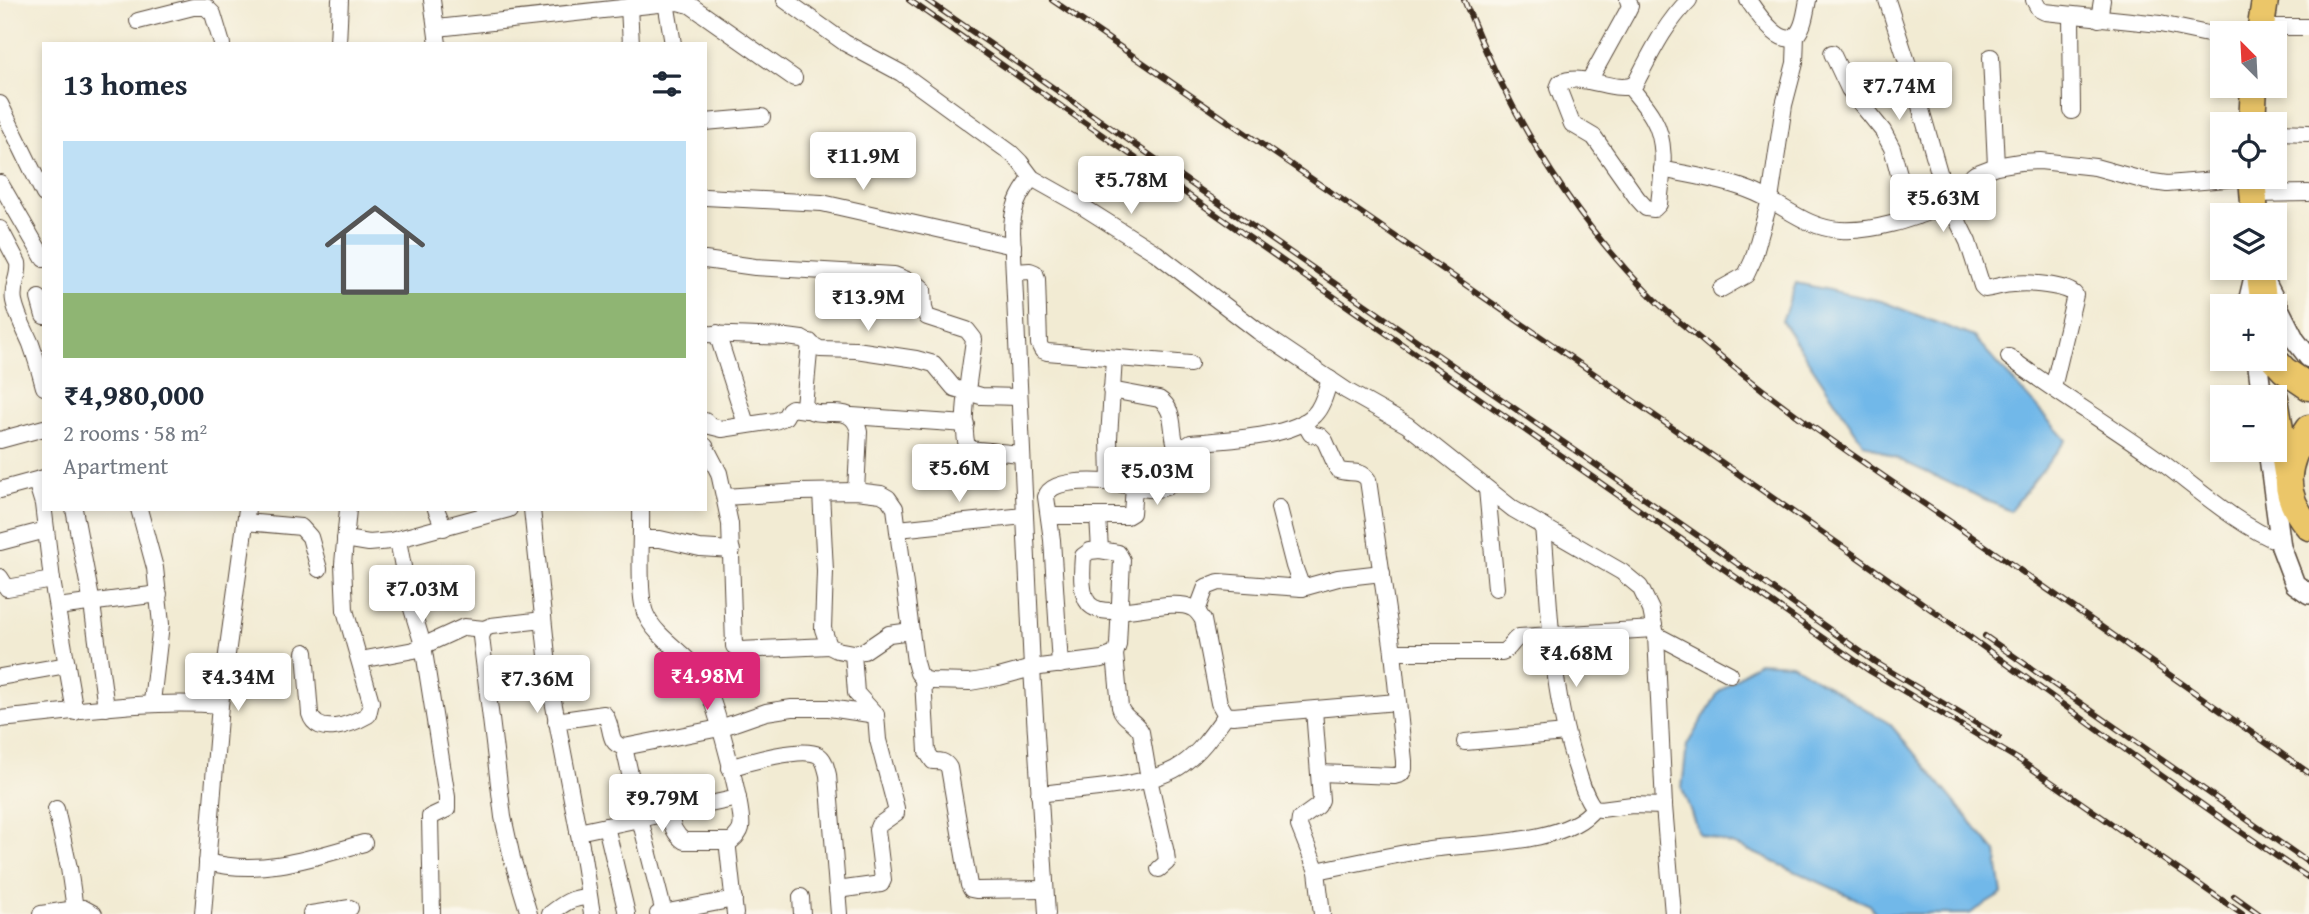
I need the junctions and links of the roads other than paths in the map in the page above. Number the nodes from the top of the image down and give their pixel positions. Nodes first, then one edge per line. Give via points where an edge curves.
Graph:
1 (340, 0) edge
2 (346, 0) edge
3 (432, 0) edge
4 (549, 0) edge
5 (785, 0) edge
6 (1628, 0) edge
7 (1689, 0) edge
8 (1748, 0) edge
9 (1808, 0) edge
10 (1887, 0) edge
11 (2034, 0) edge
12 (2102, 0) edge
13 (2265, 0) edge
14 (666, 2) junction
15 (629, 7) junction
16 (2071, 15) junction
17 (548, 17) junction
18 (2099, 19) junction
19 (138, 21) dead end
20 (2262, 21) edge
21 (2309, 27) edge
22 (2287, 28) edge
23 (2210, 34) edge
24 (1796, 35) junction
25 (438, 36) edge
26 (221, 42) edge
27 (338, 42) edge
28 (631, 42) edge
29 (673, 42) edge
30 (1832, 53) dead end
31 (1991, 57) dead end
32 (794, 78) dead end
33 (1589, 81) junction
34 (1630, 87) junction
35 (0, 104) edge
36 (2072, 111) dead end
37 (762, 117) dead end
38 (707, 122) edge
39 (2287, 132) edge
40 (2309, 133) edge
41 (1996, 166) junction
42 (1662, 169) junction
43 (1032, 178) junction
44 (0, 183) edge
45 (42, 190) edge
46 (2253, 191) edge
47 (2309, 193) edge
48 (707, 197) edge
49 (1769, 200) junction
50 (1948, 200) junction
51 (1917, 216) junction
52 (0, 229) edge
53 (1013, 246) junction
54 (42, 256) edge
55 (707, 260) edge
56 (1015, 272) junction
57 (2265, 280) edge
58 (7, 283) edge
59 (1721, 289) dead end
60 (38, 298) dead end
61 (42, 310) edge
62 (711, 333) edge
63 (810, 342) junction
64 (2009, 357) dead end
65 (1114, 358) junction
66 (2309, 358) edge
67 (1190, 364) dead end
68 (2285, 371) edge
69 (1330, 379) junction
70 (42, 380) edge
71 (2309, 387) edge
72 (2053, 388) junction
73 (1111, 390) junction
74 (967, 393) junction
75 (1019, 397) junction
76 (806, 410) junction
77 (852, 416) junction
78 (707, 422) edge
79 (1304, 422) junction
80 (746, 424) junction
81 (966, 424) junction
82 (2309, 428) edge
83 (42, 429) edge
84 (0, 440) edge
85 (1182, 447) junction
86 (707, 450) edge
87 (1021, 454) junction
88 (2270, 462) edge
89 (2285, 462) edge
90 (40, 480) edge
91 (1110, 482) junction
92 (2289, 486) junction
93 (1133, 487) junction
94 (1487, 489) junction
95 (0, 490) edge
96 (856, 491) junction
97 (821, 492) junction
98 (726, 497) junction
99 (1279, 508) dead end
100 (44, 511) edge
101 (74, 511) edge
102 (140, 511) edge
103 (348, 511) edge
104 (437, 511) edge
105 (502, 511) edge
106 (532, 511) edge
107 (641, 511) edge
108 (246, 516) edge
109 (1024, 516) junction
110 (1049, 516) junction
111 (1098, 516) junction
112 (1543, 526) junction
113 (2309, 527) edge
114 (444, 528) junction
115 (898, 528) junction
116 (47, 530) junction
117 (345, 539) junction
118 (398, 540) junction
119 (642, 540) junction
120 (0, 542) edge
121 (2280, 542) junction
122 (732, 550) junction
123 (1100, 550) junction
124 (319, 569) dead end
125 (1382, 573) junction
126 (52, 580) junction
127 (2, 585) edge
128 (1302, 588) junction
129 (1496, 588) dead end
130 (159, 594) junction
131 (2309, 594) edge
132 (92, 604) junction
133 (57, 607) junction
134 (1119, 610) junction
135 (1197, 611) junction
136 (543, 620) junction
137 (484, 629) junction
138 (911, 631) junction
139 (1655, 632) junction
140 (1552, 636) junction
141 (424, 645) junction
142 (829, 646) junction
143 (305, 652) dead end
144 (1393, 652) junction
145 (853, 653) junction
146 (1115, 654) junction
147 (360, 660) junction
148 (67, 665) junction
149 (1049, 666) junction
150 (1730, 674) dead end
151 (0, 677) edge
152 (923, 679) junction
153 (152, 702) junction
154 (1397, 702) junction
155 (220, 705) junction
156 (106, 708) junction
157 (1314, 710) junction
158 (75, 712) junction
159 (876, 715) junction
160 (1226, 715) junction
161 (0, 719) edge
162 (556, 721) junction
163 (720, 728) junction
164 (1566, 733) junction
165 (1465, 742) dead end
166 (624, 747) junction
167 (730, 768) junction
168 (1320, 774) junction
169 (1149, 779) junction
170 (1039, 794) junction
171 (738, 798) junction
172 (1664, 806) junction
173 (1594, 808) junction
174 (56, 809) dead end
175 (669, 814) junction
176 (640, 819) junction
177 (607, 826) junction
178 (578, 832) junction
179 (730, 841) junction
180 (364, 843) dead end
181 (208, 862) junction
182 (1159, 869) dead end
183 (1317, 871) junction
184 (1044, 889) junction
185 (837, 890) junction
186 (589, 897) junction
187 (801, 897) dead end
188 (734, 907) edge
189 (350, 908) dead end
190 (75, 909) junction
191 (661, 913) edge
192 (43, 914) edge
193 (94, 914) edge
194 (203, 914) edge
195 (311, 914) edge
196 (432, 914) edge
197 (530, 914) edge
198 (550, 914) edge
199 (592, 914) edge
200 (626, 914) edge
201 (802, 914) edge
202 (839, 914) edge
203 (1047, 914) edge
204 (1322, 914) edge
205 (1673, 914) edge

1 - 2 street
1 - 27 street
3 - 25 street
4 - 17 street
5 - 43 street via 828,32 936,97 1011,153
6 - 33 street via 1630,6
7 - 34 street via 1662,32
8 - 24 street via 1780,37
9 - 24 street
10 - 50 street
11 - 16 street via 2045,12
12 - 18 street
13 - 20 highway
14 - 15 street
14 - 29 street
14 - 32 street via 690,5
15 - 17 street
15 - 28 street
16 - 18 street
16 - 36 street
17 - 25 street
18 - 23 street
19 - 26 street via 206,7
21 - 22 street
24 - 49 street via 1795,63
30 - 51 street via 1849,89 1892,148
31 - 41 street
33 - 34 street
33 - 42 street via 1560,83 1569,118 1576,128 1594,137 1637,198 1651,210 1659,204
34 - 42 street via 1660,133
35 - 45 street
37 - 38 street
39 - 40 street
41 - 46 street via 2067,163 2167,184
41 - 50 street via 1975,174
42 - 49 street via 1735,185
43 - 53 street via 1012,213
43 - 69 street via 1156,253
44 - 54 street
46 - 47 street
48 - 53 street via 822,203
49 - 51 street via 1811,224 1839,230
49 - 59 street via 1746,275
50 - 51 street
50 - 72 street via 1985,289 2017,283 2073,291 2076,300
52 - 58 street via 19,269
53 - 56 street
55 - 74 street via 894,275 918,284 927,317 967,330 974,339
56 - 65 street via 1035,273 1042,350
56 - 75 street
57 - 66 street
58 - 70 street
60 - 61 street
62 - 63 street
62 - 80 street
63 - 74 street via 820,349 856,350 934,364 954,388
63 - 76 street via 803,401
64 - 72 street
65 - 67 street
65 - 73 street
68 - 71 highway
69 - 79 street via 1315,415
69 - 94 street via 1407,425
72 - 121 street via 2250,527
73 - 85 street via 1165,403 1175,442
73 - 91 street
74 - 75 street
74 - 81 street
75 - 87 street
76 - 77 street
76 - 80 street via 792,408 780,420
77 - 81 street
77 - 96 street via 859,432
78 - 80 street via 716,429
79 - 85 street via 1282,431
79 - 125 street via 1311,434 1325,441 1338,470 1359,472 1368,480
81 - 87 street via 968,449
82 - 92 highway via 2293,454
83 - 84 street
85 - 93 street via 1178,480 1172,486
86 - 98 street
87 - 109 street
88 - 121 street
89 - 92 highway
90 - 95 street
91 - 93 street
91 - 110 street via 1053,486 1046,497
92 - 113 highway via 2293,504
93 - 111 street via 1132,513
94 - 112 street
94 - 129 street
96 - 97 street
96 - 115 street via 888,498
97 - 98 street
97 - 142 street via 823,629
98 - 122 street
99 - 128 street
100 - 116 street
101 - 132 street
102 - 130 street
103 - 117 street
104 - 114 street
105 - 114 street
106 - 136 street
107 - 119 street
108 - 124 street via 301,527 310,537
108 - 155 street
109 - 115 street
109 - 149 street
110 - 111 street
110 - 149 street
111 - 123 street
112 - 139 street via 1640,587
112 - 140 street
114 - 118 street
115 - 138 street
116 - 120 street
116 - 126 street
117 - 118 street via 369,543
117 - 147 street via 345,610
118 - 141 street via 409,599
119 - 122 street
119 - 163 street via 646,617 696,670
121 - 131 street via 2295,584
122 - 142 street via 734,646 761,650
123 - 134 street via 1118,553 1122,560
123 - 134 street via 1083,556 1085,598 1100,611
125 - 128 street
125 - 144 street
126 - 127 street
126 - 133 street
128 - 135 street via 1219,582 1206,587
130 - 132 street
130 - 153 street via 161,624
132 - 133 street
132 - 156 street
133 - 148 street
134 - 135 street via 1182,605
134 - 146 street
135 - 160 street via 1203,620 1219,703
136 - 137 street
136 - 162 street
137 - 141 street via 464,627
137 - 197 street via 481,637 503,817
138 - 145 street via 889,634
138 - 152 street via 915,662
139 - 140 street
139 - 150 street
139 - 172 street
140 - 144 street via 1514,639 1502,652
140 - 164 street
141 - 147 street
141 - 196 street via 448,804 430,817
142 - 145 street
143 - 147 street via 310,714 312,722 324,728 369,715 371,702
144 - 154 street
145 - 159 street via 856,693
146 - 149 street
146 - 169 street via 1119,707 1141,732
148 - 151 street
148 - 158 street
149 - 152 street via 970,682
149 - 170 street
152 - 184 street via 927,752 933,761 947,763 949,768 971,889
153 - 155 street
153 - 156 street
154 - 157 street
154 - 168 street via 1404,761 1401,774
155 - 181 street
156 - 158 street
157 - 160 street
157 - 168 street
158 - 161 street
159 - 163 street via 792,708
159 - 185 street via 896,808 877,830 883,880 877,886
160 - 169 street via 1180,766
162 - 166 street via 604,714 614,742
162 - 178 street
163 - 166 street
163 - 167 street
164 - 165 street
164 - 173 street
166 - 176 street
167 - 171 street
167 - 185 street via 778,755 817,754 823,760
168 - 183 street via 1321,800 1300,819 1299,826
169 - 170 street
169 - 182 street via 1167,862
170 - 184 street
171 - 175 street
171 - 179 street via 741,829
172 - 173 street
172 - 205 street
173 - 183 street via 1567,829 1542,835 1431,849
174 - 190 street
175 - 176 street
175 - 179 street via 677,837 684,841
176 - 177 street
176 - 191 street
177 - 178 street
177 - 200 street
178 - 186 street
179 - 188 street
180 - 181 street via 250,869
181 - 194 street
183 - 204 street
184 - 203 street
185 - 202 street
186 - 198 street via 568,900
186 - 199 street
187 - 201 street
188 - 191 street
189 - 195 street
190 - 192 street
190 - 193 street

